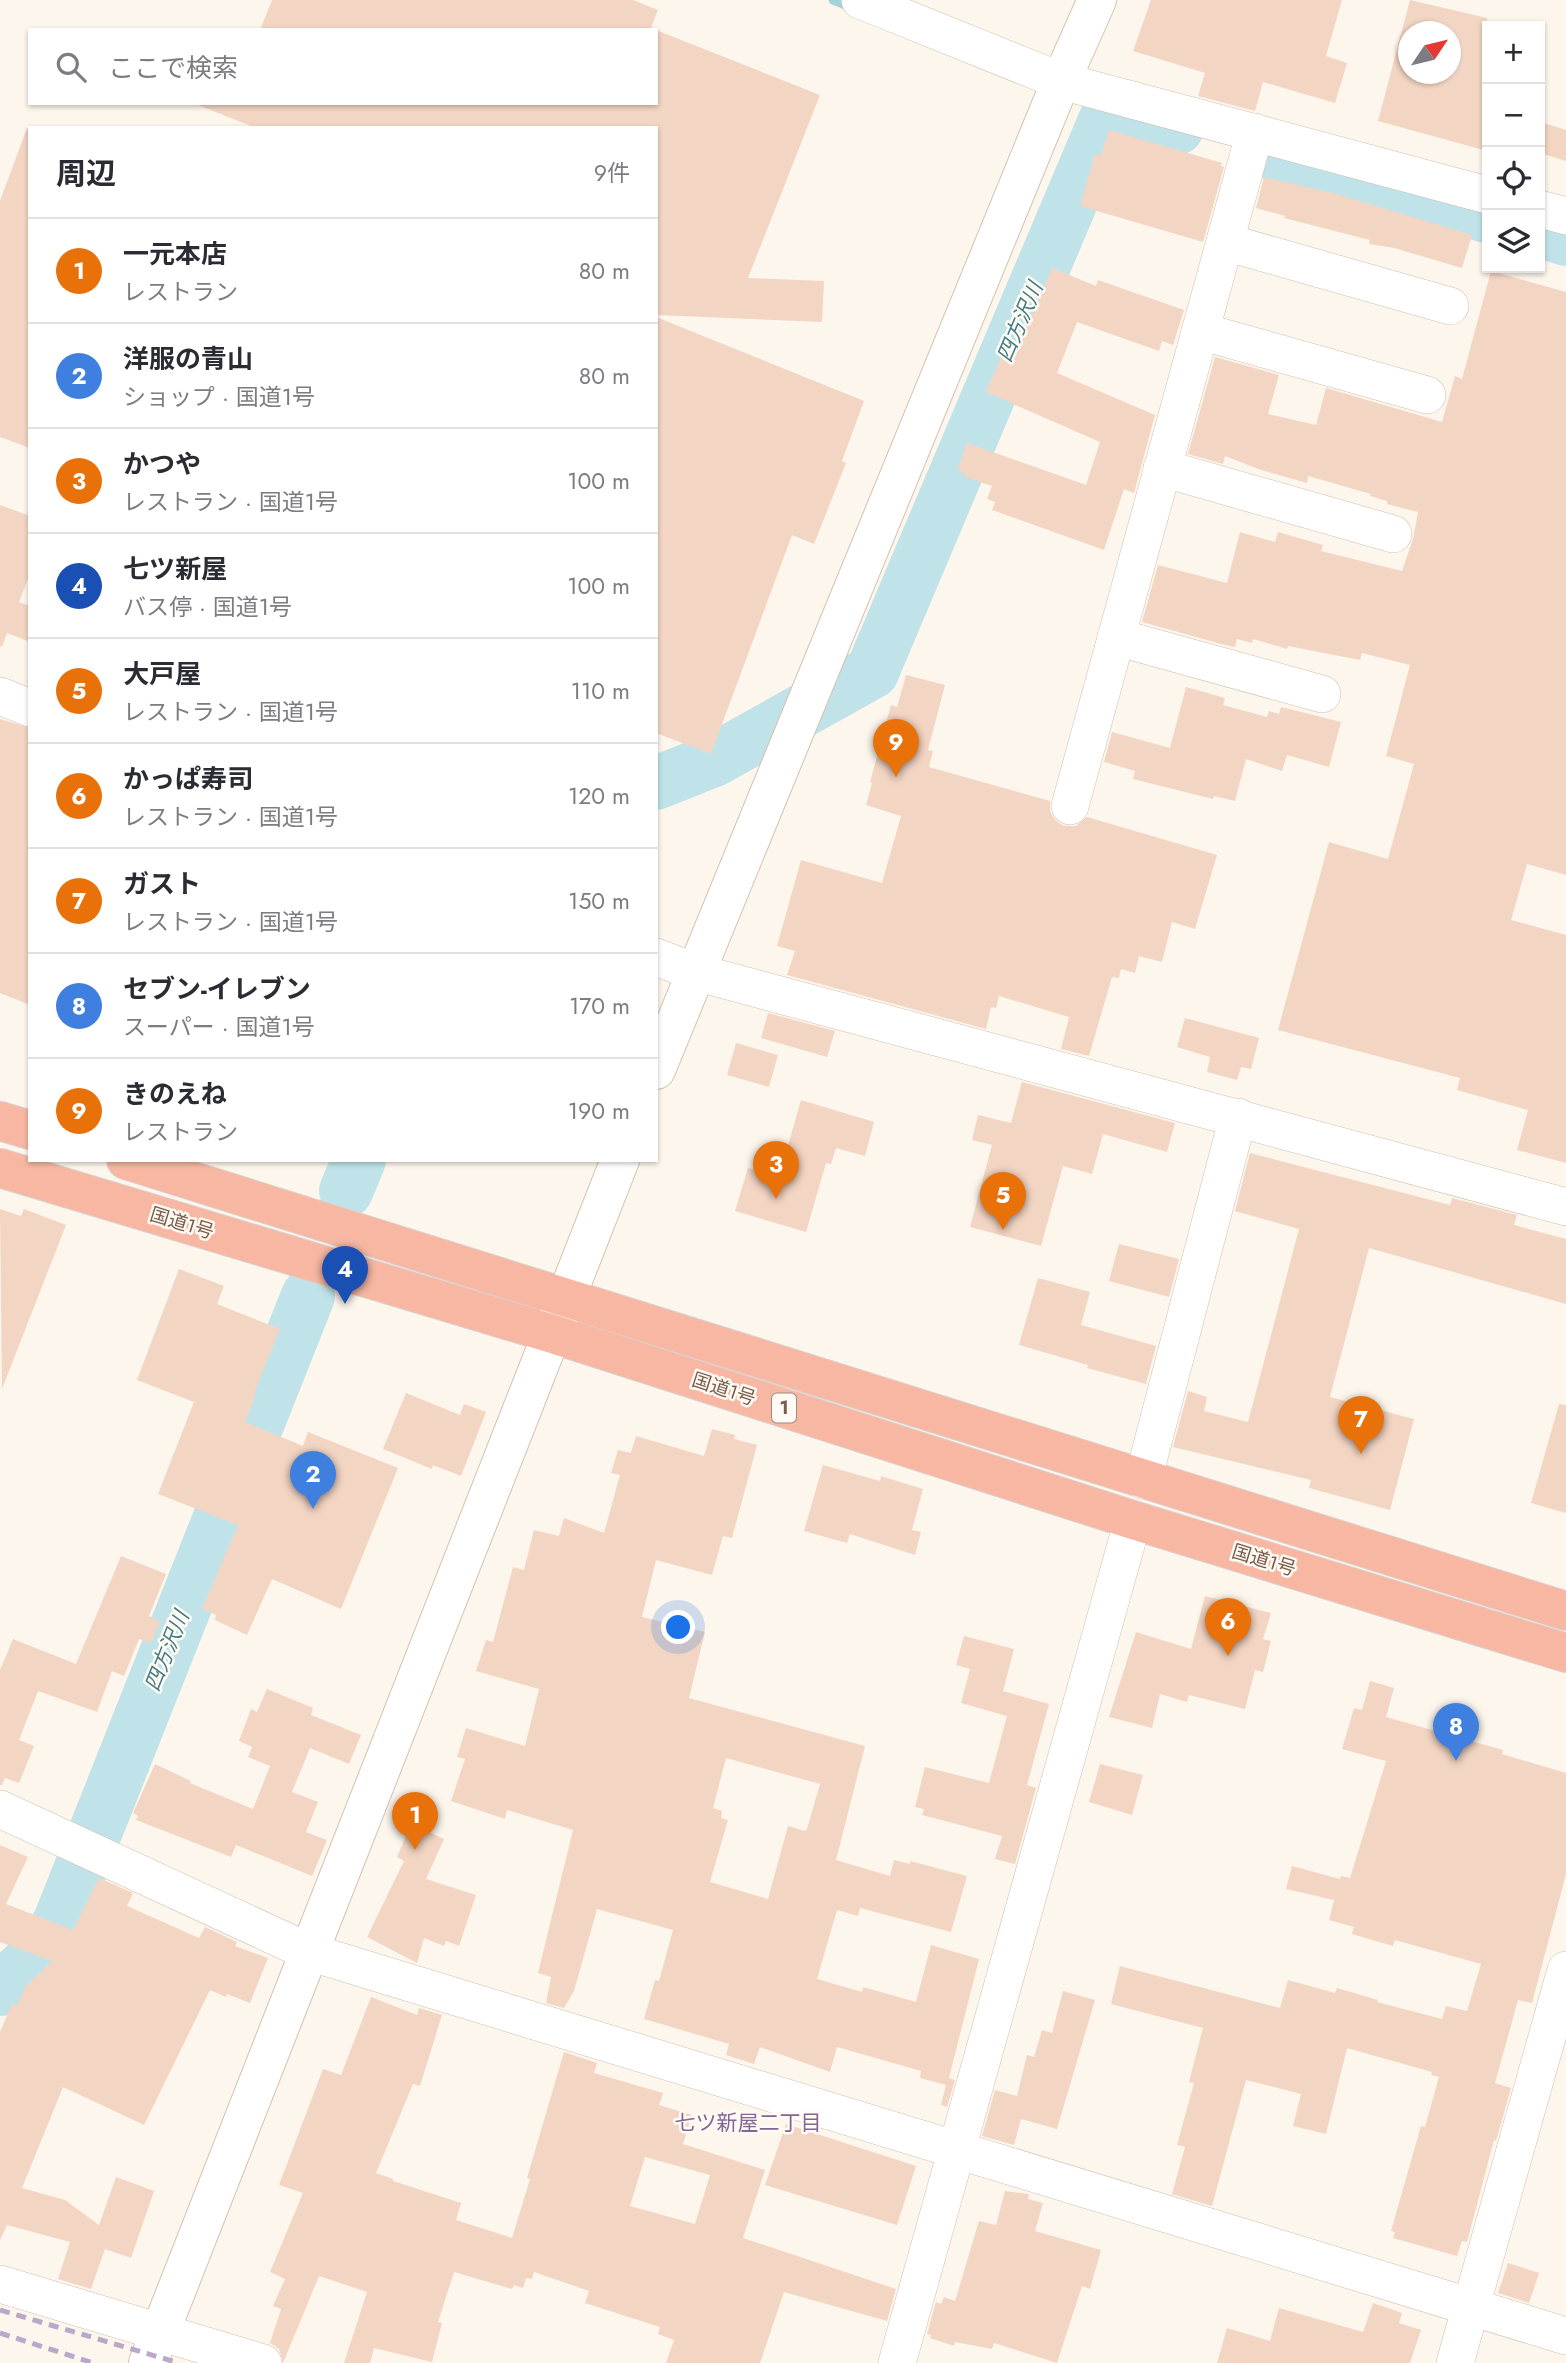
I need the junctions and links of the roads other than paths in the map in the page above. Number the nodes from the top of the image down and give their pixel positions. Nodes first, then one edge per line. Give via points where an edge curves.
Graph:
1 (860, 0) edge
2 (1083, 0) edge
3 (1097, 0) edge
4 (1061, 81) junction
5 (1255, 132) junction
6 (1482, 194) edge
7 (1544, 210) edge
8 (1566, 215) edge
9 (1225, 242) junction
10 (1450, 306) dead end
11 (1200, 331) junction
12 (1427, 395) dead end
13 (1163, 468) junction
14 (1393, 534) dead end
15 (1116, 637) junction
16 (1322, 694) dead end
17 (0, 696) edge
18 (28, 707) edge
19 (1070, 806) dead end
20 (658, 958) edge
21 (695, 972) junction
22 (658, 1065) edge
23 (1238, 1117) junction
24 (0, 1121) edge
25 (28, 1129) edge
26 (132, 1162) edge
27 (619, 1162) edge
28 (0, 1168) edge
29 (1566, 1207) edge
30 (566, 1296) junction
31 (553, 1334) junction
32 (1143, 1480) junction
33 (1133, 1520) junction
34 (1566, 1611) edge
35 (1566, 1653) edge
36 (0, 1809) edge
37 (309, 1951) junction
38 (1566, 1970) edge
39 (955, 2151) junction
40 (0, 2284) edge
41 (1470, 2306) junction
42 (1566, 2336) edge
43 (154, 2347) edge
44 (263, 2363) edge
45 (897, 2363) edge
46 (1455, 2363) edge

1 - 4 street
2 - 4 street
3 - 4 street
4 - 5 street
4 - 21 street
5 - 6 street
5 - 9 street
7 - 8 street
9 - 10 street
9 - 11 street
11 - 12 street
11 - 13 street
13 - 14 street
13 - 15 street
15 - 16 street
15 - 19 street
17 - 18 street
20 - 21 street
21 - 22 street
21 - 23 street
23 - 29 street
23 - 32 street
24 - 25 highway
26 - 30 highway, 1
27 - 30 street
28 - 31 highway, 国道1号 / 1
30 - 31 street
30 - 32 highway, 1
31 - 33 highway, 国道1号 / 1
31 - 37 street
32 - 34 highway, 1
33 - 35 highway, 国道1号 / 1
33 - 39 street
36 - 37 street
37 - 39 street
37 - 43 street
38 - 41 street
39 - 41 street
39 - 45 street
40 - 43 street
41 - 42 street
41 - 46 street
43 - 44 street

